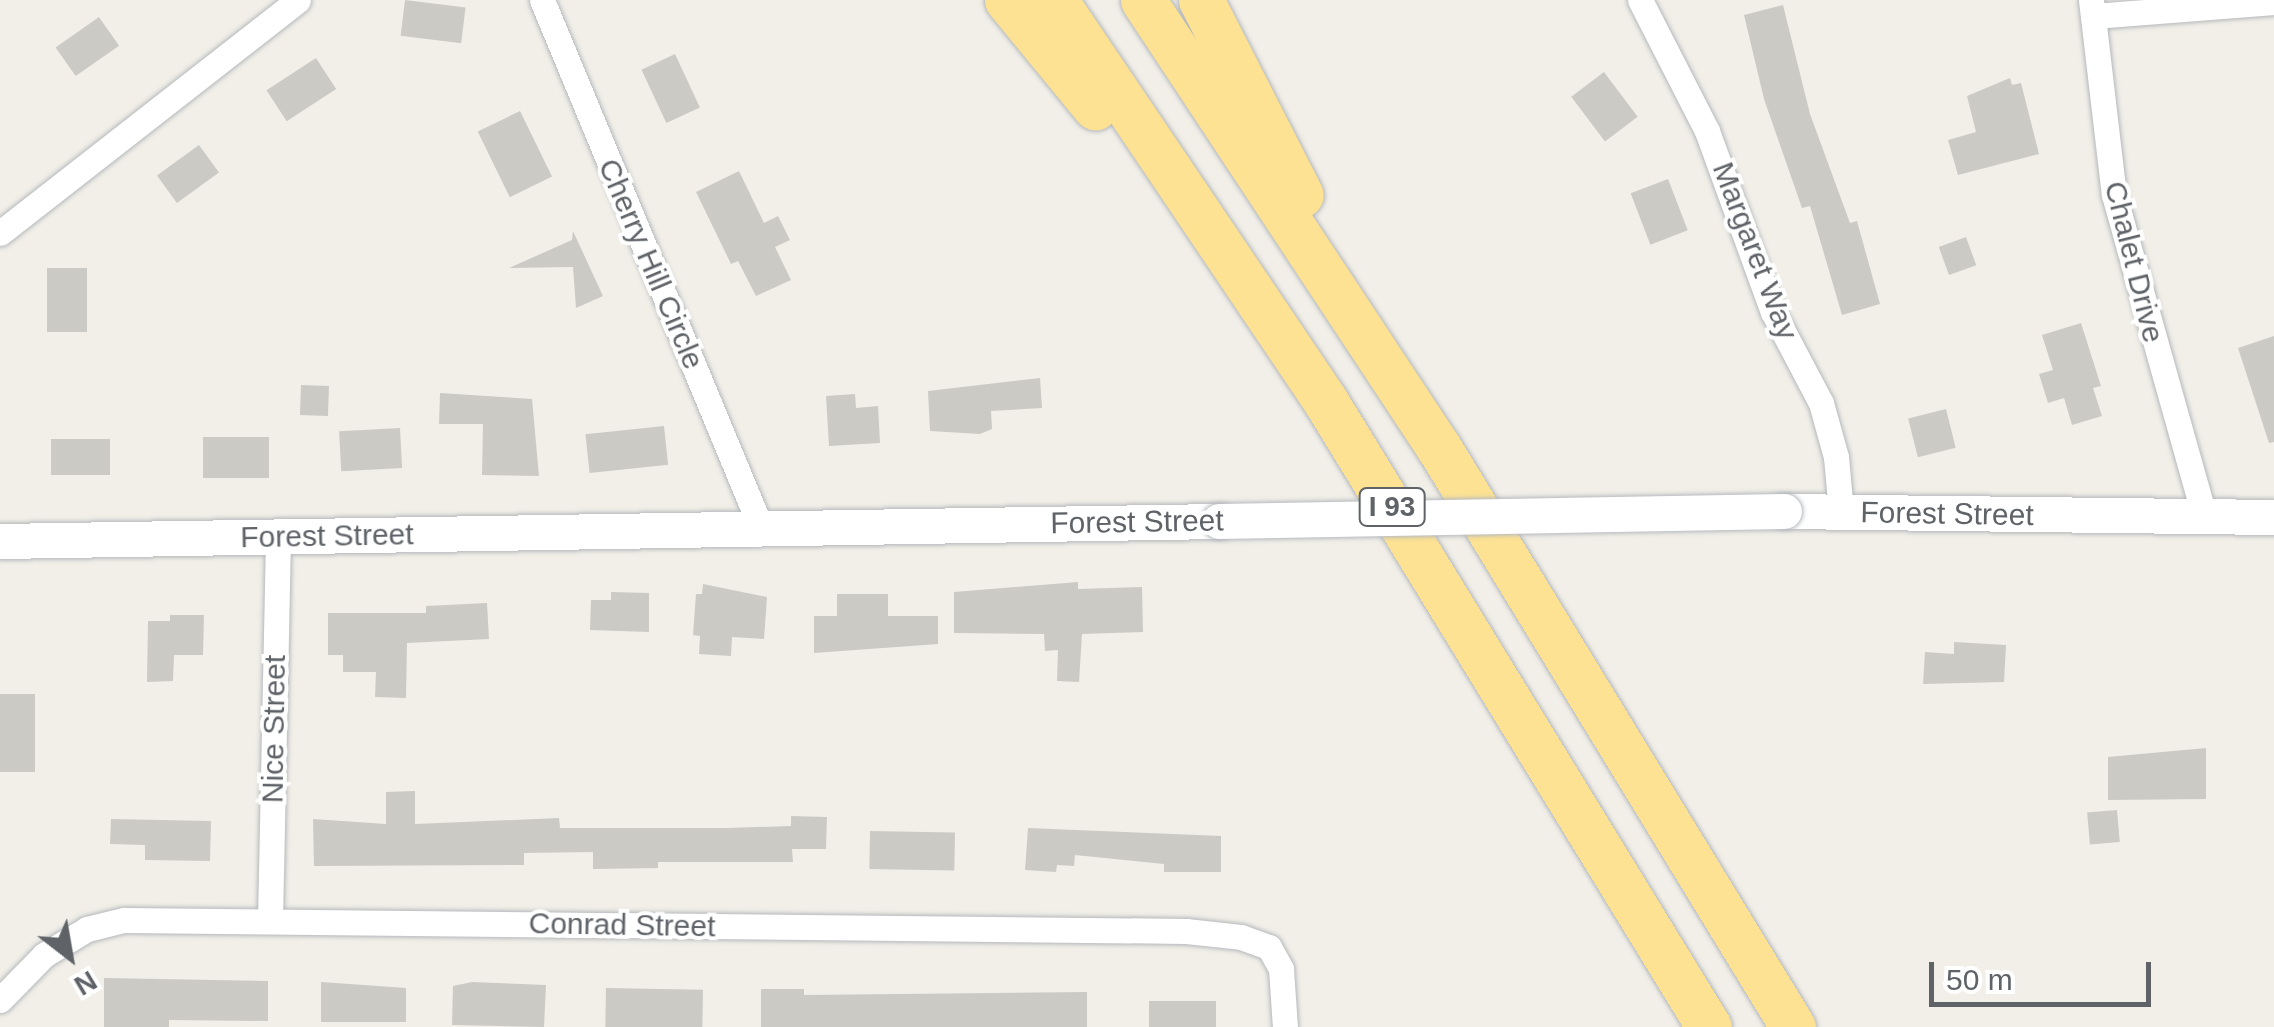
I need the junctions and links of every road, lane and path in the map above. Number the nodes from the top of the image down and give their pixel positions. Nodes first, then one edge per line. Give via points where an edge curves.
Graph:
1 (298, 0) edge
2 (542, 0) edge
3 (1007, 0) edge
4 (1054, 0) edge
5 (1143, 0) edge
6 (1201, 0) edge
7 (1640, 0) edge
8 (2274, 2) edge
9 (2092, 8) edge
10 (0, 233) edge
11 (1264, 312) junction
12 (1370, 341) junction
13 (1842, 512) junction
14 (2274, 517) edge
15 (2205, 518) junction
16 (761, 528) junction
17 (278, 536) junction
18 (0, 541) edge
19 (270, 921) junction
20 (0, 1000) edge
21 (1285, 1027) edge
22 (1709, 1027) edge
23 (1794, 1027) edge

1 - 10 street
2 - 16 street, Cherry Hill Circle
3 - 11 highway
4 - 11 highway, I 93
5 - 12 highway, I 93
6 - 12 highway via 1261,109
7 - 13 street, Margaret Way via 1708,131 1773,312 1821,404
8 - 9 street
9 - 15 street, Chalet Drive via 2114,195
11 - 22 highway, I 93 via 1481,648
12 - 23 highway, I 93
13 - 15 street, Forest Street
13 - 16 street, Forest Street, bridge
14 - 15 street, Forest Street
16 - 17 street, Forest Street
17 - 18 street, Forest Street
17 - 19 street, Nice Street
19 - 20 street, Conrad Street via 124,920 87,929 44,955
19 - 21 street, Conrad Street via 1241,936 1269,947 1281,969

